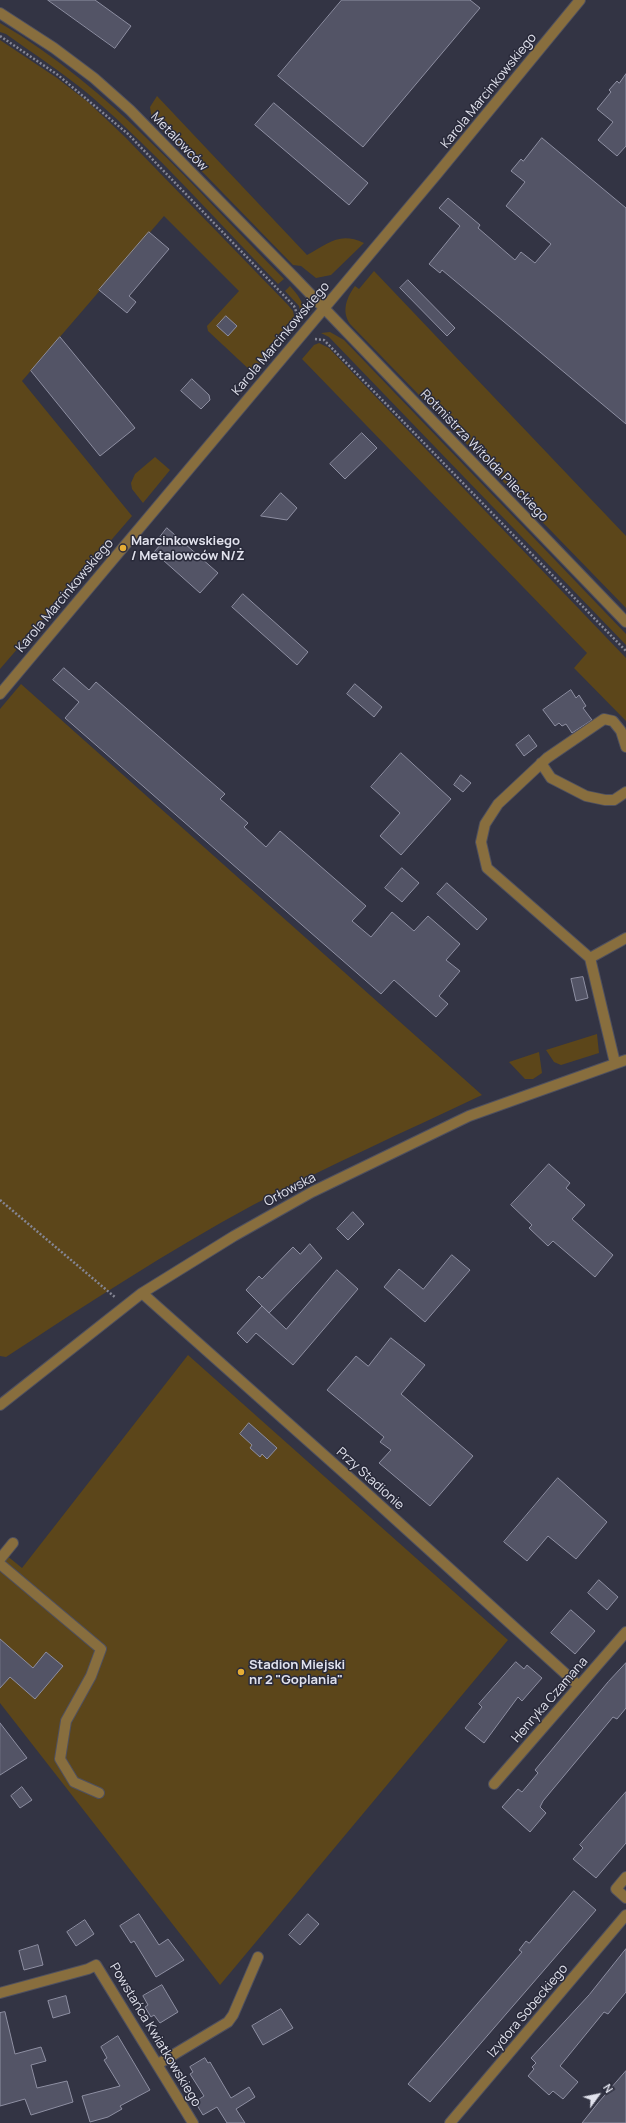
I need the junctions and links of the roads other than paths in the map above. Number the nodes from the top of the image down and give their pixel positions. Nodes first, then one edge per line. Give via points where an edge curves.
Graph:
1 (580, 0) edge
2 (0, 13) edge
3 (323, 308) junction
4 (624, 617) edge
5 (0, 694) edge
6 (626, 747) edge
7 (541, 764) junction
8 (626, 792) edge
9 (626, 938) edge
10 (590, 958) junction
11 (626, 1060) edge
12 (615, 1063) junction
13 (142, 1293) junction
14 (0, 1405) edge
15 (13, 1544) dead end
16 (0, 1559) edge
17 (0, 1564) edge
18 (626, 1632) edge
19 (579, 1686) junction
20 (494, 1784) dead end
21 (99, 1793) dead end
22 (626, 1877) edge
23 (626, 1898) edge
24 (626, 1915) edge
25 (258, 1957) dead end
26 (0, 1993) edge
27 (158, 2064) junction
28 (193, 2123) edge
29 (450, 2123) edge

1 - 3 street, Karola Marcinkowskiego
2 - 3 street, Metalowców via 54,48 94,78 130,110
3 - 4 street, Rotmistrza Witolda Pileckiego
3 - 5 street, Karola Marcinkowskiego
6 - 7 street via 621,731 613,721 604,718
7 - 8 street via 552,778 586,796 614,800
7 - 10 street via 498,804 485,824 481,842 487,868
9 - 10 street
10 - 12 street
11 - 12 street, Orłowska
12 - 13 street, Orłowska via 469,1116 426,1136 312,1192 234,1236
13 - 14 street, Orłowska
13 - 19 street, Przy Stadionie
15 - 16 street
17 - 21 street via 101,1649 91,1676 66,1721 60,1760 74,1782
18 - 19 street, Henryka Czamana
19 - 20 street, Henryka Czamana
22 - 23 street via 616,1889
24 - 29 street, Izydora Sobeckiego
25 - 27 street via 234,2015 228,2022
26 - 27 street, Powstańca Kwiatkowskiego via 96,1965
27 - 28 street, Powstańca Kwiatkowskiego

